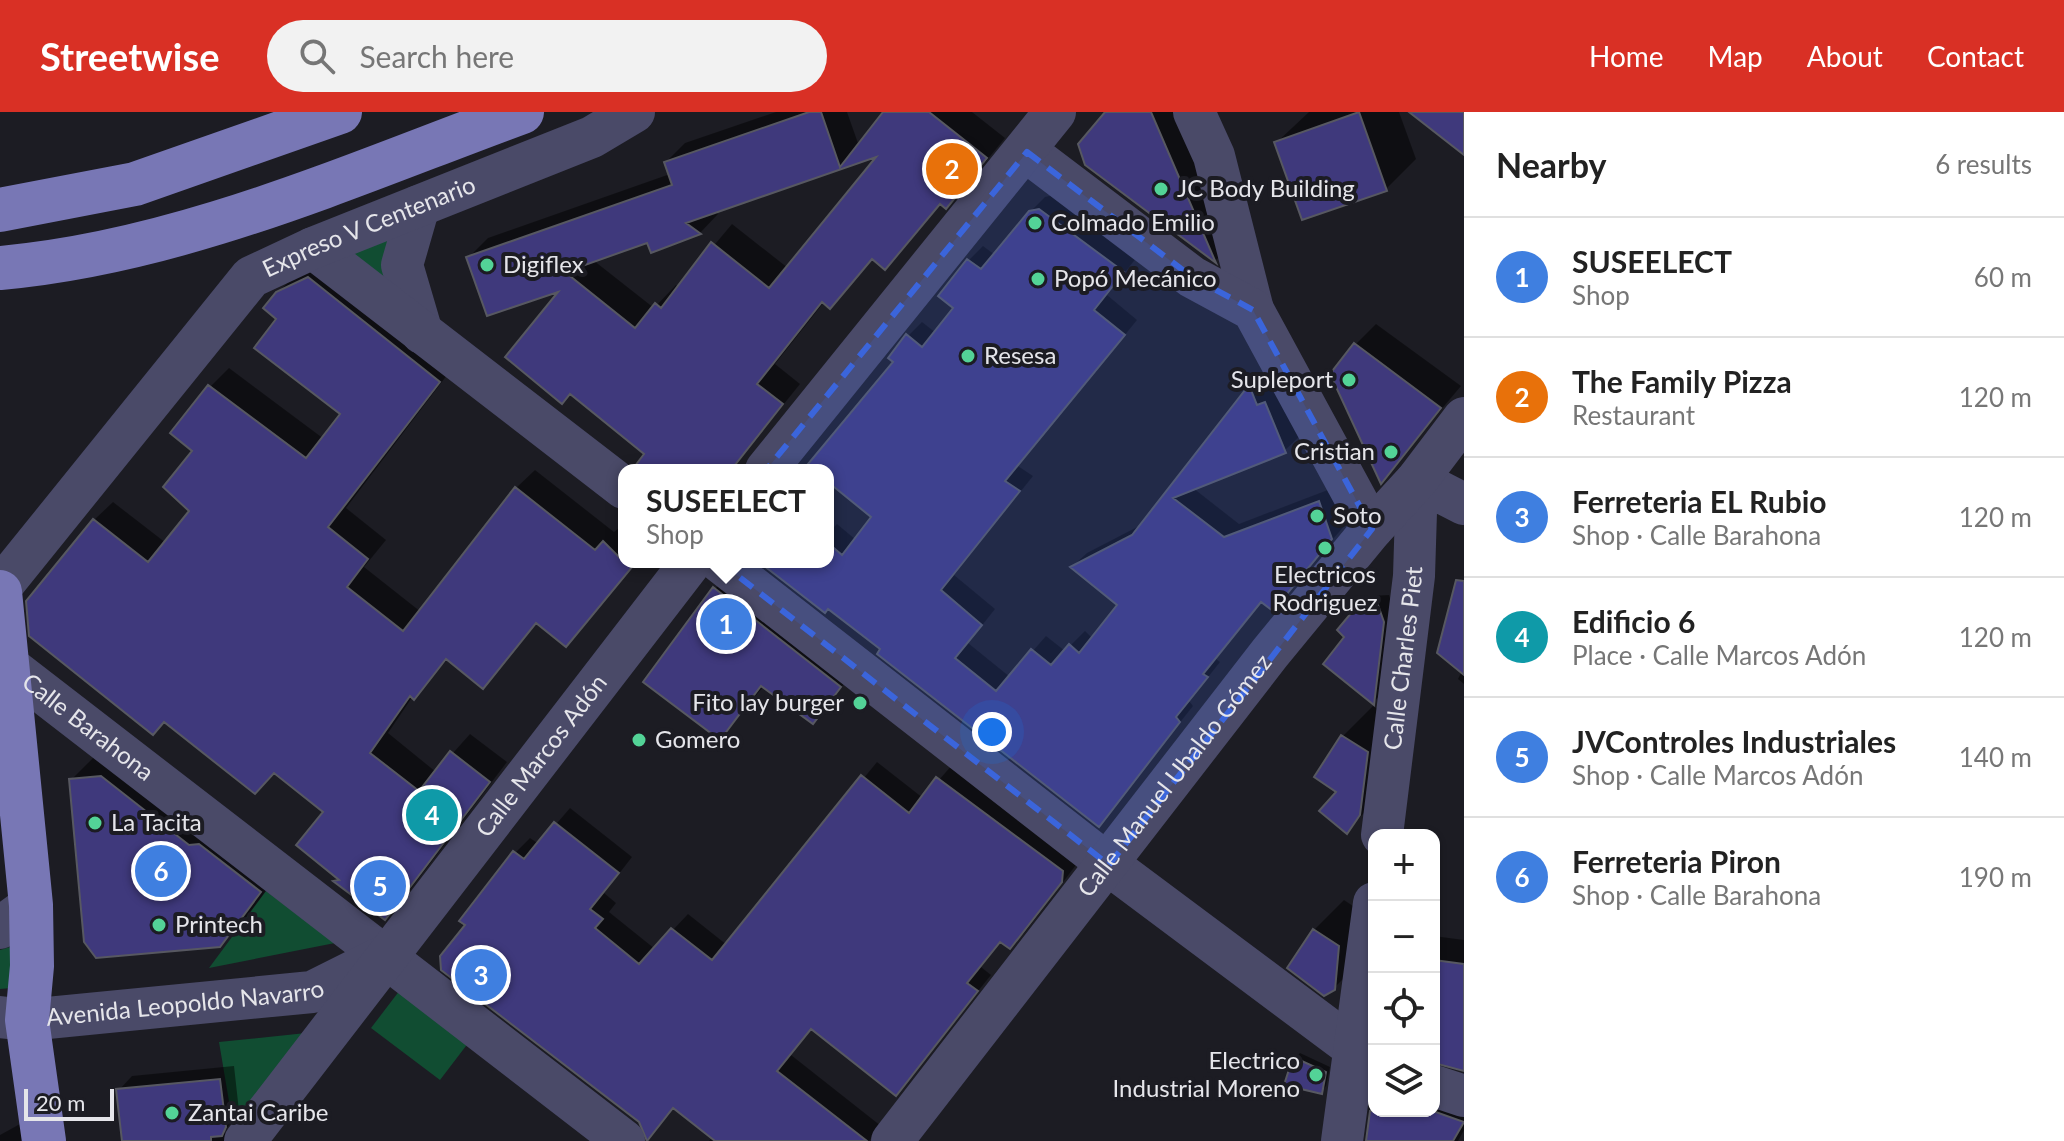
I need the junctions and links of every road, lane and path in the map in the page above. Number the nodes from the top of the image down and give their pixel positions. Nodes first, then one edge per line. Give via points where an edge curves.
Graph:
1 (340, 112) edge
2 (522, 112) edge
3 (634, 112) edge
4 (1055, 112) edge
5 (1194, 112) edge
6 (1027, 152) junction
7 (419, 206) junction
8 (0, 210) edge
9 (313, 248) junction
10 (0, 268) edge
11 (1253, 310) junction
12 (422, 333) junction
13 (1464, 418) edge
14 (771, 464) edge
15 (1417, 480) junction
16 (618, 483) edge
17 (1464, 504) edge
18 (1372, 529) junction
19 (686, 568) edge
20 (728, 568) edge
21 (0, 590) edge
22 (7, 665) junction
23 (1383, 829) edge
24 (1109, 865) junction
25 (16, 917) edge
26 (387, 955) junction
27 (1370, 973) edge
28 (14, 1019) edge
29 (1365, 1056) edge
30 (0, 1063) edge
31 (1440, 1088) edge
32 (1464, 1096) edge
33 (44, 1141) edge
34 (245, 1141) edge
35 (624, 1141) edge
36 (892, 1141) edge
37 (1342, 1141) edge

1 - 8 main road via 135,184
2 - 10 main road, Expreso V Centenario via 232,218 114,248
3 - 7 street, Expreso V Centenario via 592,137
4 - 6 street
5 - 11 street via 1214,156
6 - 11 street via 1192,277
6 - 14 street
7 - 9 street, Expreso V Centenario
7 - 12 street via 402,265
9 - 12 street
9 - 21 street, Expreso V Centenario via 251,277
11 - 18 street
12 - 16 street
13 - 15 street, Calle Manuel Ubaldo Gómez
15 - 17 street
15 - 18 street, Calle Manuel Ubaldo Gómez
15 - 23 street, Calle Charles Piet via 1414,576
18 - 24 street, Calle Manuel Ubaldo Gómez
19 - 26 street, Calle Marcos Adón
20 - 24 street
21 - 22 main road
22 - 25 main road
22 - 26 street, Calle Barahona
24 - 29 street
24 - 36 street, Calle Manuel Ubaldo Gómez
25 - 28 main road via 32,966
26 - 28 street, Avenida Leopoldo Navarro via 312,992
26 - 34 street, Calle Marcos Adón
26 - 35 street, Calle Barahona
27 - 29 street
28 - 30 main road, Avenida Leopoldo Navarro
28 - 33 main road
29 - 37 street
31 - 32 street

